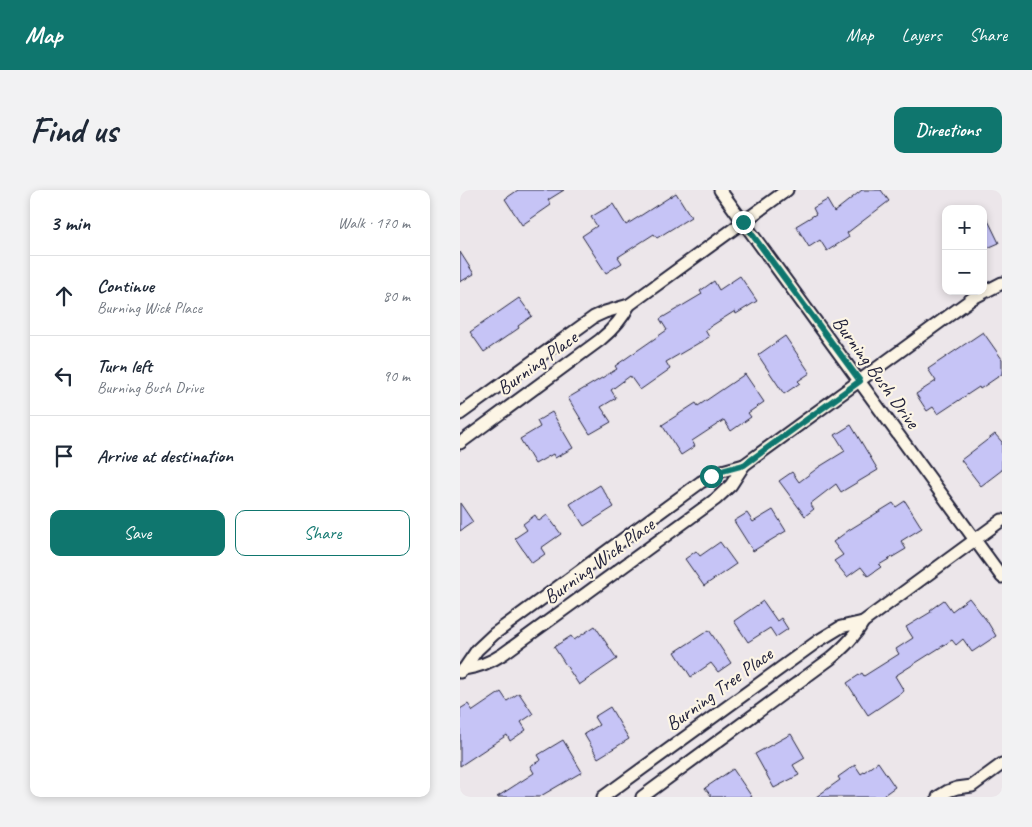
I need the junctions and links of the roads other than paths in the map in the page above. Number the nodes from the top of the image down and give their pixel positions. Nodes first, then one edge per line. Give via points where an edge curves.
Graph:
1 (720, 190) edge
2 (787, 190) edge
3 (743, 222) junction
4 (1002, 283) edge
5 (629, 305) junction
6 (860, 381) junction
7 (460, 414) edge
8 (460, 442) edge
9 (744, 465) junction
10 (1002, 520) edge
11 (975, 540) junction
12 (1002, 577) edge
13 (863, 622) junction
14 (462, 670) edge
15 (1002, 764) edge
16 (972, 786) junction
17 (603, 797) edge
18 (642, 797) edge
19 (938, 797) edge
20 (969, 797) edge

1 - 3 street, Burning Bush Drive
2 - 3 street, Burning Place
3 - 5 street, Burning Place
3 - 6 street, Burning Bush Drive
4 - 6 street, Burning Wick Place via 973,298
5 - 7 street, Burning Place via 594,317
5 - 8 street, Burning Place via 624,316 600,340
6 - 9 street, Burning Wick Place
6 - 11 street, Burning Bush Drive
9 - 14 street, Burning Wick Place via 711,476 677,500 494,634
9 - 14 street, Burning Wick Place via 731,485 716,499 495,660
10 - 11 street, Burning Tree Place
11 - 12 street, Burning Bush Drive
11 - 13 street, Burning Tree Place
13 - 17 street, Burning Tree Place via 841,627 818,640
13 - 18 street, Burning Tree Place via 849,642 830,659
15 - 16 street
16 - 19 street via 957,788
16 - 20 street

